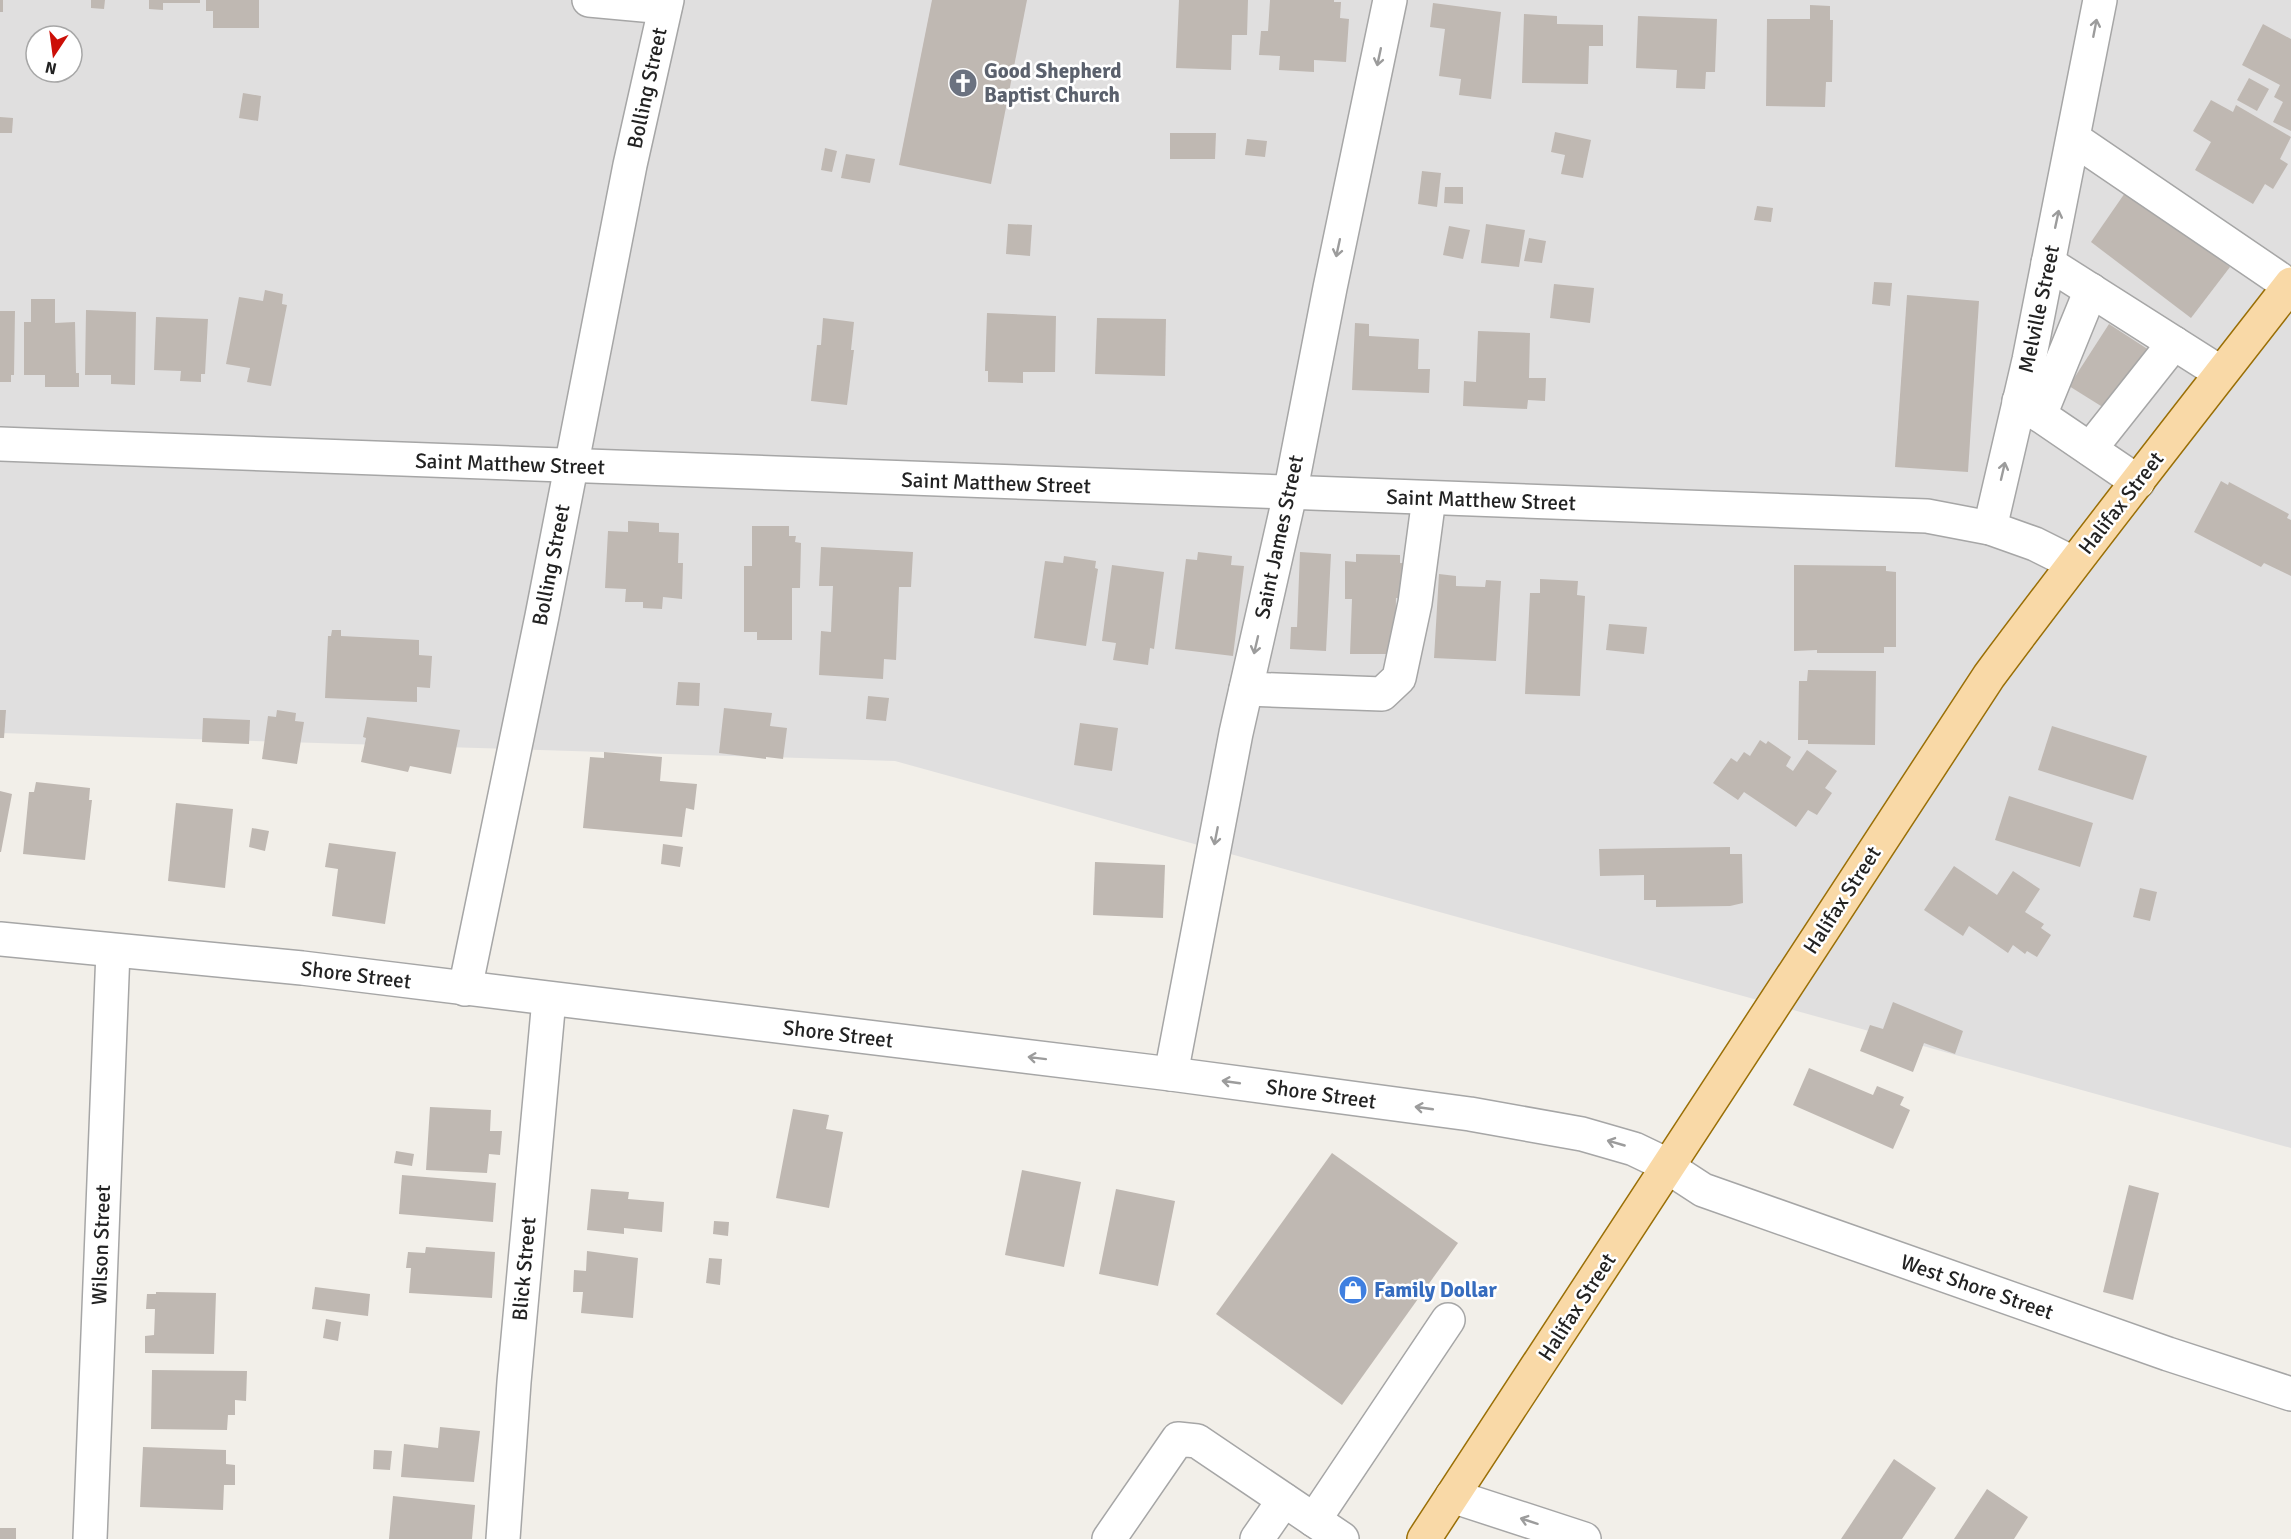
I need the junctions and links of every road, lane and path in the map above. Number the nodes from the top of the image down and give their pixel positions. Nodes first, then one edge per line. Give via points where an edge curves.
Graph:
1 (589, 0) edge
2 (1390, 0) edge
3 (2100, 0) edge
4 (666, 3) edge
5 (2074, 139) junction
6 (2048, 263) junction
7 (2290, 285) edge
8 (2091, 290) junction
9 (2174, 343) junction
10 (2221, 373) junction
11 (2030, 408) junction
12 (0, 444) edge
13 (2090, 449) junction
14 (570, 466) junction
15 (2138, 483) junction
16 (1290, 494) junction
17 (1429, 498) junction
18 (1990, 528) junction
19 (2073, 563) junction
20 (1246, 689) junction
21 (0, 939) edge
22 (113, 951) junction
23 (465, 989) junction
24 (549, 999) junction
25 (1171, 1074) junction
26 (1668, 1169) junction
27 (1448, 1320) dead end
28 (2291, 1394) edge
29 (1452, 1497) junction
30 (1284, 1500) junction
31 (1314, 1520) junction
32 (90, 1539) edge
33 (503, 1539) edge
34 (1109, 1539) edge
35 (1257, 1539) edge
36 (1342, 1539) edge
37 (1424, 1539) edge
38 (1584, 1539) edge

1 - 4 street
2 -> 16 street, Saint James Street
5 -> 3 street, Melville Street
4 - 14 street, Bolling Street
6 -> 5 street, Melville Street
5 - 7 street
6 - 8 street
6 - 11 street, Melville Street
7 - 10 main road, Halifax Street
8 - 9 street
8 - 11 street
9 - 10 street
9 - 13 street
10 - 15 main road, Halifax Street
11 - 13 street
18 -> 11 street, Melville Street
12 - 14 street, Saint Matthew Street
13 - 15 street
14 - 16 street, Saint Matthew Street
14 - 23 street, Bolling Street
15 - 19 main road, Halifax Street
16 - 17 street, Saint Matthew Street
16 -> 20 street, Saint James Street
17 - 18 street, Saint Matthew Street via 1927,516
17 - 20 street via 1415,603 1399,678 1382,694
18 - 19 street
19 - 26 main road, Halifax Street via 1989,676
20 -> 25 street, Saint James Street
21 - 22 street, Shore Street
22 - 23 street, Shore Street via 302,968
22 - 32 street, Wilson Street
23 - 24 street, Shore Street
25 -> 24 street, Shore Street
24 - 33 street, Blick Street
26 -> 25 street, Shore Street via 1634,1149 1582,1134 1470,1114
26 - 28 street, West Shore Street via 1714,1194
26 - 29 main road, Halifax Street
27 - 31 street
29 - 37 main road, Halifax Street
38 -> 29 street
30 - 31 street
30 - 34 street via 1197,1440 1179,1439
30 - 35 street
31 - 36 street

